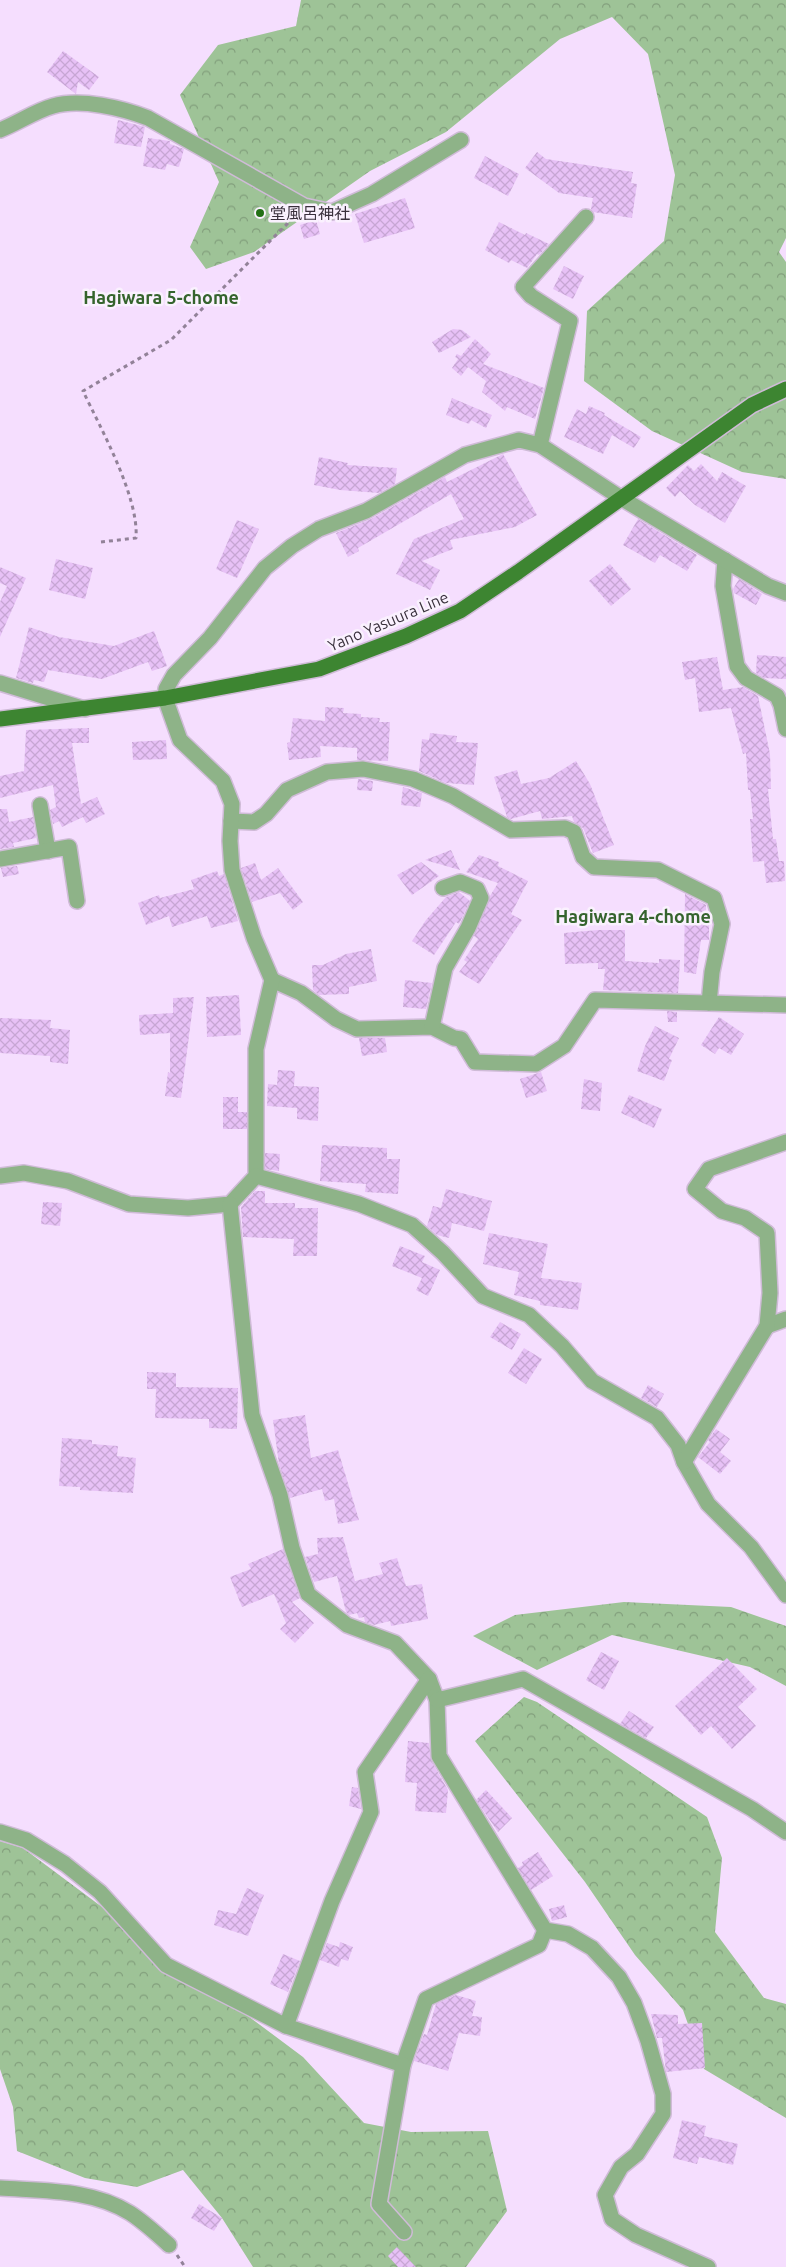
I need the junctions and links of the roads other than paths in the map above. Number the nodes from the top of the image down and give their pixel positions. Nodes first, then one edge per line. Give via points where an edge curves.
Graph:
1 (0, 130) edge
2 (461, 140) dead end
3 (586, 217) dead end
4 (786, 389) edge
5 (540, 445) junction
6 (621, 498) junction
7 (725, 560) junction
8 (786, 593) edge
9 (0, 683) edge
10 (165, 698) junction
11 (783, 701) edge
12 (87, 710) junction
13 (0, 720) edge
14 (786, 729) edge
15 (40, 805) dead end
16 (231, 821) junction
17 (48, 851) junction
18 (0, 859) edge
19 (443, 888) dead end
20 (77, 901) dead end
21 (272, 980) junction
22 (709, 1003) junction
23 (786, 1005) edge
24 (432, 1027) junction
25 (786, 1142) edge
26 (0, 1176) edge
27 (256, 1176) junction
28 (230, 1204) junction
29 (786, 1319) edge
30 (767, 1326) junction
31 (684, 1462) junction
32 (786, 1594) edge
33 (429, 1679) junction
34 (437, 1700) junction
35 (0, 1832) edge
36 (786, 1832) edge
37 (546, 1930) junction
38 (286, 2026) junction
39 (403, 2065) junction
40 (0, 2188) edge
41 (404, 2232) dead end
42 (169, 2245) dead end
43 (708, 2267) edge

1 - 2 street via 54,105 94,104 123,109 148,118 304,206 332,212 372,194
3 - 5 street via 523,287 531,296 570,321
4 - 6 main road, Yano Yasuura Line via 752,405
5 - 6 street
5 - 10 street via 519,440 465,455 366,511 319,529 292,546 265,568 210,638 174,675
6 - 7 street
6 - 10 main road, Yano Yasuura Line via 460,611 406,636 319,669
7 - 8 street
7 - 11 street via 723,586 737,666 746,678
9 - 12 street
10 - 12 main road, Yano Yasuura Line
10 - 16 street via 180,740 223,781 232,804
11 - 14 street
12 - 13 main road, Yano Yasuura Line
15 - 17 street
16 - 21 street via 234,878
16 - 22 street via 254,822 266,814 287,790 327,772 363,769 414,779 453,796 511,830 565,828 574,832 583,857 594,867 658,870 714,898 722,924
17 - 18 street
17 - 20 street via 69,847
19 - 24 street via 460,882 477,889 481,898 445,968
21 - 24 street via 301,993 336,1019 357,1029
21 - 27 street via 256,1049
22 - 23 street
22 - 24 street via 595,1000 564,1046 536,1064 475,1062 462,1039
25 - 30 street via 709,1168 695,1189 722,1211 745,1218 767,1233 770,1294
26 - 28 street via 24,1173 68,1181 129,1204 188,1208
27 - 28 street
27 - 31 street via 359,1204 412,1225 483,1296 529,1315 562,1346 592,1382 657,1418 678,1445
28 - 33 street via 252,1415 280,1495 292,1548 308,1594 347,1625 395,1644
29 - 30 street
30 - 31 street
31 - 32 street via 708,1504 751,1547
33 - 34 street
33 - 38 street via 365,1772 372,1812 332,1901
34 - 36 street via 523,1679 752,1809
34 - 37 street via 439,1756
35 - 38 street via 26,1840 65,1864 100,1892 166,1965
37 - 39 street via 539,1945 426,1999
37 - 43 street via 568,1934 592,1948 619,1977 634,2003 663,2094 663,2114 637,2154 621,2166 605,2195 612,2219 636,2235
38 - 39 street
39 - 41 street via 379,2204
40 - 42 street via 100,2199 131,2213

